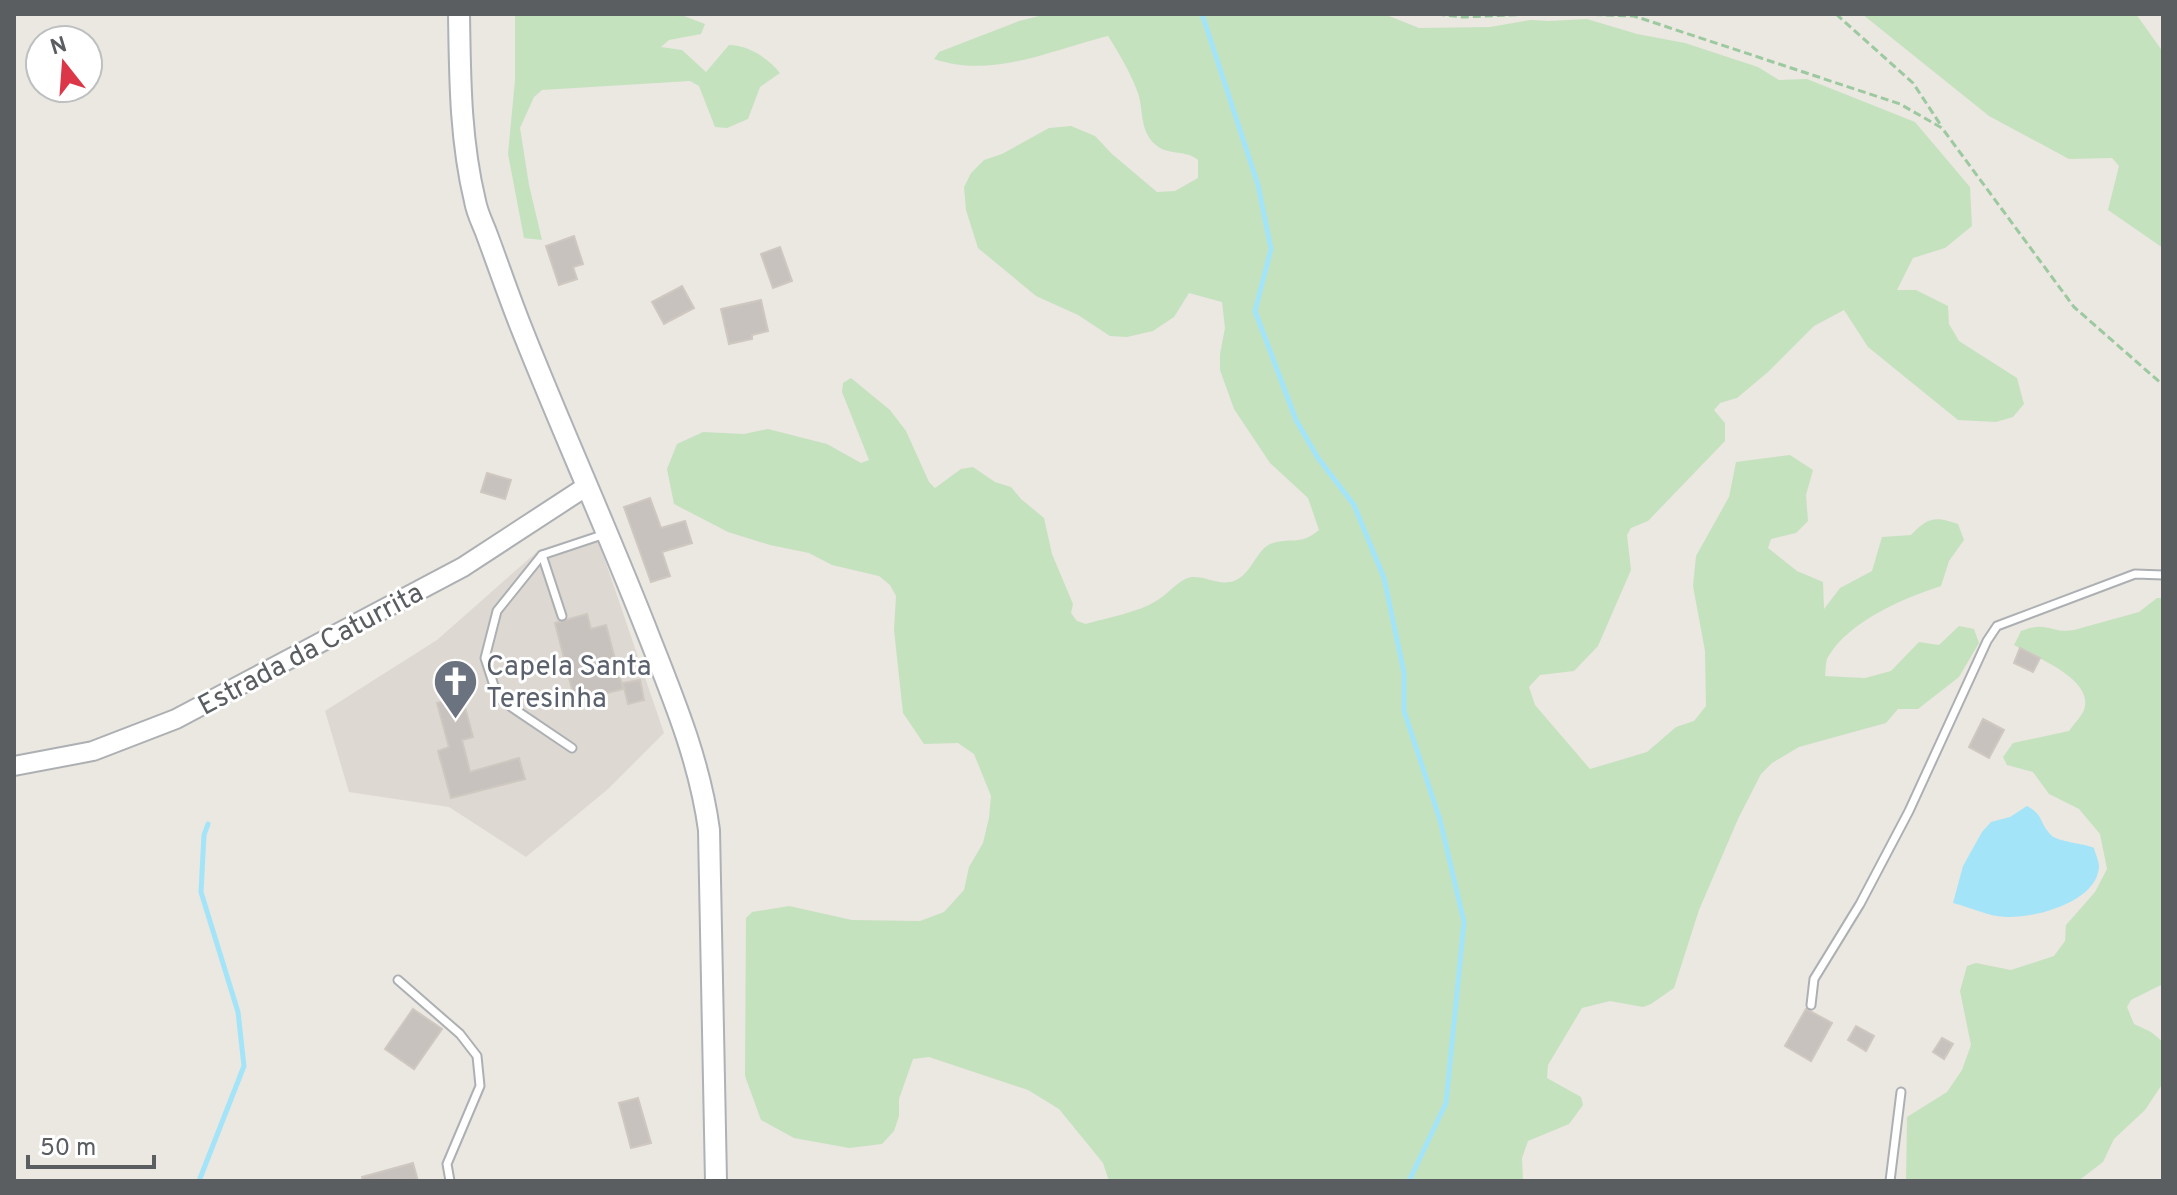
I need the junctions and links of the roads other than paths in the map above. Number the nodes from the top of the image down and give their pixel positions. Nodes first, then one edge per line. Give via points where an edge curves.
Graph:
1 (459, 14) edge
2 (587, 486) junction
3 (609, 533) junction
4 (542, 555) junction
5 (2163, 575) edge
6 (562, 616) dead end
7 (572, 748) dead end
8 (14, 766) edge
9 (398, 980) dead end
10 (1811, 1005) dead end
11 (1901, 1092) dead end
12 (720, 1180) edge
13 (450, 1181) edge
14 (1890, 1181) edge

1 - 2 main road via 465,153 475,205
2 - 3 main road
2 - 8 street, Estrada da Caturrita via 463,567 176,719 93,751
3 - 4 lane
3 - 12 main road via 688,738 704,797
4 - 6 lane
4 - 7 lane via 497,611 485,658 498,698
5 - 10 lane via 2135,574 1997,626 1909,811 1814,979
9 - 13 lane via 460,1034 477,1056 480,1086 447,1164
11 - 14 lane

